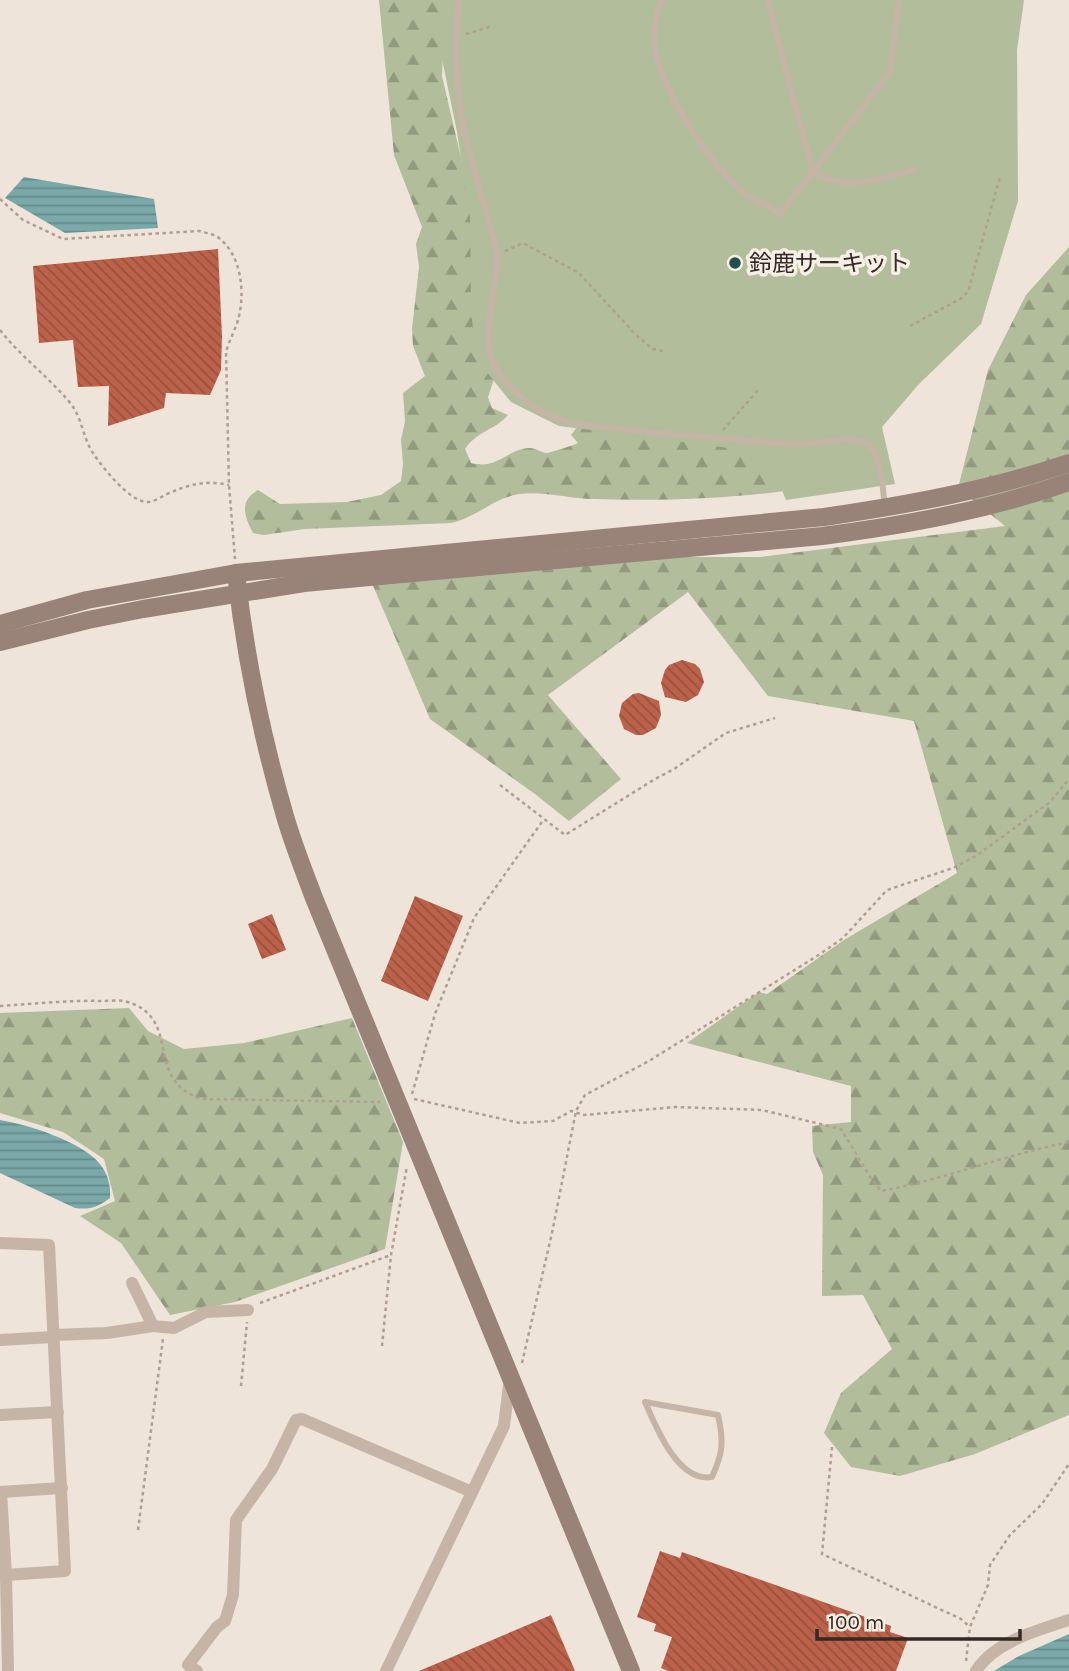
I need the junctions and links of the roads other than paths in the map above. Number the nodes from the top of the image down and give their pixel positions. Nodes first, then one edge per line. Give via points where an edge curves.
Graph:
1 (459, 0) edge
2 (662, 0) edge
3 (768, 0) edge
4 (899, 0) edge
5 (915, 169) dead end
6 (812, 170) junction
7 (1069, 463) edge
8 (1069, 482) edge
9 (885, 508) junction
10 (236, 573) junction
11 (239, 593) junction
12 (0, 624) edge
13 (0, 642) edge
14 (0, 1243) edge
15 (132, 1283) dead end
16 (248, 1310) road end
17 (159, 1327) junction
18 (53, 1336) junction
19 (0, 1340) edge
20 (515, 1373) junction
21 (645, 1402) joint
22 (58, 1412) junction
23 (0, 1415) edge
24 (62, 1488) junction
25 (1, 1492) edge
26 (472, 1492) junction
27 (3, 1576) edge
28 (1069, 1619) edge
29 (8, 1671) edge
30 (197, 1671) edge
31 (386, 1671) edge
32 (631, 1671) edge
33 (976, 1671) edge

1 - 9 lane via 456,75 464,129 497,255 488,346 500,374 518,395 548,415 571,423 800,444 863,442 876,458
2 - 6 lane via 654,28 659,62 696,137 732,180 780,214
3 - 6 lane
4 - 6 lane via 890,72
5 - 6 lane via 880,180 855,181 822,178
7 - 9 street via 957,495
8 - 11 street via 963,512 860,531 303,583
9 - 10 street
10 - 11 street
10 - 12 street via 87,600
11 - 13 street via 88,620
11 - 20 street via 249,663 285,818 314,898 404,1101
14 - 18 street via 49,1245
15 - 17 street
16 - 17 street via 206,1312 174,1328
17 - 18 street
18 - 19 street
18 - 22 street
20 - 26 street via 504,1426
20 - 32 street
21 - 21 lane via 678,1462 694,1475 712,1477 723,1437 718,1415
22 - 23 street
22 - 24 street
24 - 25 street
24 - 27 street via 65,1571
25 - 27 street
26 - 30 street via 296,1420 272,1469 236,1521 233,1595 225,1621 188,1665
26 - 31 street
27 - 29 street
28 - 33 street via 998,1650

